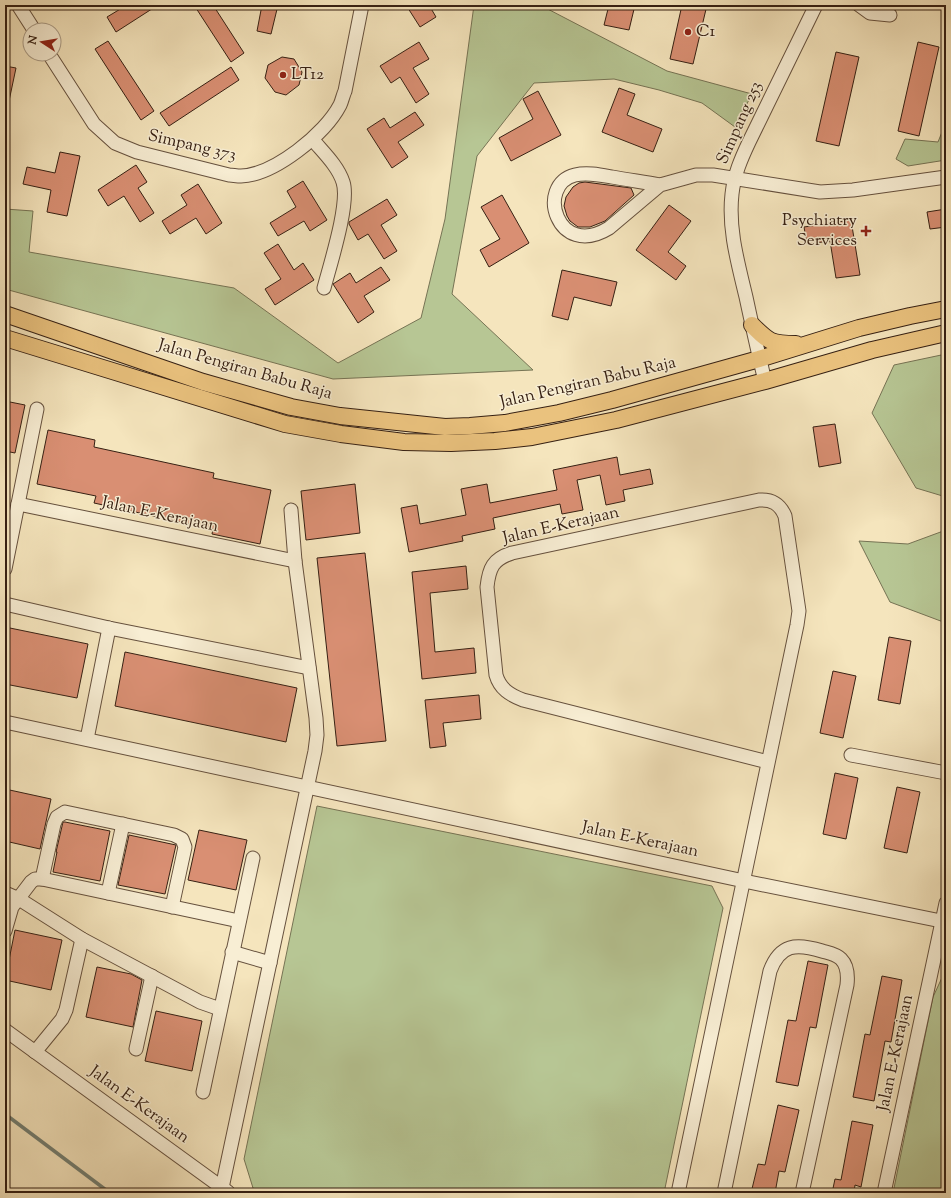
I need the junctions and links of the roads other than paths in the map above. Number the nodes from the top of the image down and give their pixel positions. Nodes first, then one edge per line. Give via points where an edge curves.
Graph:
1 (18, 5) edge
2 (362, 5) edge
3 (816, 5) edge
4 (859, 5) edge
5 (890, 15) dead end
6 (29, 22) edge
7 (54, 62) edge
8 (313, 140) junction
9 (946, 177) edge
10 (735, 179) junction
11 (660, 185) junction
12 (324, 288) dead end
13 (946, 309) edge
14 (5, 314) edge
15 (752, 325) junction
16 (946, 333) edge
17 (5, 338) edge
18 (808, 344) junction
19 (5, 345) edge
20 (55, 354) junction
21 (759, 359) junction
22 (765, 381) junction
23 (37, 409) dead end
24 (18, 504) junction
25 (291, 510) dead end
26 (295, 561) junction
27 (5, 569) edge
28 (5, 604) edge
29 (109, 628) junction
30 (309, 668) junction
31 (6, 725) edge
32 (87, 739) junction
33 (851, 755) dead end
34 (768, 762) junction
35 (946, 773) edge
36 (308, 787) junction
37 (123, 824) junction
38 (253, 858) dead end
39 (42, 878) junction
40 (744, 881) junction
41 (5, 893) edge
42 (108, 893) junction
43 (19, 898) junction
44 (946, 903) edge
45 (172, 907) junction
46 (239, 921) junction
47 (944, 922) edge
48 (5, 931) edge
49 (82, 939) junction
50 (232, 952) junction
51 (270, 962) junction
52 (152, 976) junction
53 (220, 1009) junction
54 (5, 1030) edge
55 (136, 1049) dead end
56 (35, 1052) junction
57 (202, 1092) dead end
58 (226, 1190) edge
59 (678, 1193) edge
60 (724, 1193) edge
61 (802, 1193) edge
62 (884, 1193) edge

1 - 6 street
2 - 8 street, Simpang 373 via 341,104
3 - 10 street, Simpang 253 via 740,161
4 - 5 street via 870,13
7 - 8 street, Simpang 373 via 94,124 115,143 137,152 241,176 266,169 296,153
8 - 12 street via 339,174 344,190 336,244
9 - 10 street via 820,192
10 - 11 street via 696,175
10 - 15 street, Simpang 253 via 731,214 733,241
11 - 11 street via 598,175 575,175 565,180 558,189 555,199 558,220 573,234 592,236 608,228
13 - 18 main road, Jalan Pengiran Babu Raja via 859,328
14 - 21 main road, Jalan Pengiran Babu Raja via 203,382 291,407 340,416 445,427 505,423 559,413
15 - 18 main road via 769,341
15 - 21 street, Simpang 253
16 - 22 main road via 872,350
17 - 20 main road
18 - 21 main road, Jalan Pengiran Babu Raja
19 - 20 main road via 21,350
20 - 22 main road via 285,424 404,442 451,443 532,437 616,420
21 - 22 street, Simpang 253
23 - 24 street
24 - 26 street, Jalan E-Kerajaan
24 - 27 street
25 - 26 street, Jalan E-Kerajaan
26 - 30 street, Jalan E-Kerajaan
28 - 29 street
29 - 30 street
29 - 32 street
30 - 36 street, Jalan E-Kerajaan via 317,735
31 - 32 street, Jalan E-Kerajaan
32 - 36 street, Jalan E-Kerajaan
33 - 35 street
34 - 34 street, Jalan E-Kerajaan via 799,611 785,516 776,503 759,500 504,556 491,568 487,587 496,675 502,688 510,694 531,702
34 - 40 street
36 - 40 street, Jalan E-Kerajaan
36 - 51 street, Jalan E-Kerajaan
37 - 39 street via 65,812 61,814 54,824
37 - 42 street
37 - 45 street via 174,835 184,842
38 - 46 street
39 - 42 street
39 - 43 street via 31,882
40 - 47 street, Jalan E-Kerajaan
40 - 59 street
41 - 43 street
42 - 45 street
43 - 48 street via 12,907
43 - 49 street
44 - 47 street
45 - 46 street
46 - 50 street
47 - 62 street, Jalan E-Kerajaan
49 - 52 street
49 - 56 street via 66,1010 62,1019
50 - 51 street
50 - 53 street
51 - 58 street, Jalan E-Kerajaan
52 - 53 street via 200,1002
52 - 55 street
53 - 57 street
54 - 56 street, Jalan E-Kerajaan
56 - 58 street, Jalan E-Kerajaan
60 - 61 street via 770,971 774,960 783,951 800,946 834,954 842,960 848,974

